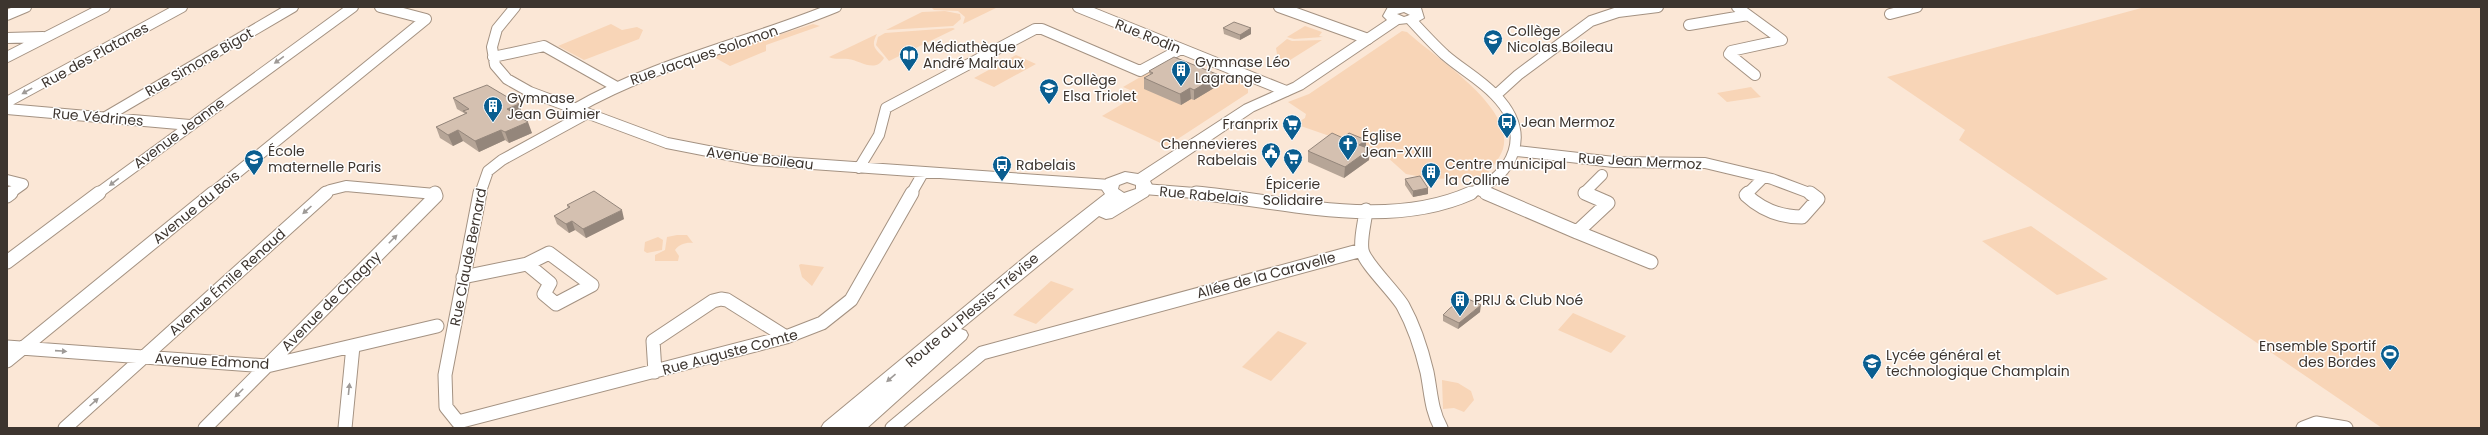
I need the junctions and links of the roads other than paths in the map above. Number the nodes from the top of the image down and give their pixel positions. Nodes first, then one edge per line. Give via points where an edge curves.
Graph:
1 (10, 7) edge
2 (26, 7) edge
3 (105, 7) edge
4 (182, 7) edge
5 (293, 7) edge
6 (353, 7) edge
7 (380, 7) edge
8 (515, 7) edge
9 (836, 7) edge
10 (1078, 7) edge
11 (1278, 7) edge
12 (1658, 7) edge
13 (1737, 7) edge
14 (1917, 7) edge
15 (7, 9) edge
16 (1398, 12) edge
17 (1413, 12) edge
18 (1890, 14) dead end
19 (7, 15) edge
20 (1748, 15) junction
21 (1689, 25) dead end
22 (46, 36) junction
23 (7, 38) edge
24 (1368, 39) junction
25 (1181, 49) junction
26 (493, 56) junction
27 (7, 57) edge
28 (1755, 75) dead end
29 (616, 86) junction
30 (1286, 91) junction
31 (1496, 95) junction
32 (7, 102) edge
33 (7, 109) edge
34 (581, 111) junction
35 (104, 118) junction
36 (190, 125) junction
37 (1517, 151) junction
38 (859, 168) junction
39 (923, 172) junction
40 (1602, 175) dead end
41 (1763, 178) junction
42 (7, 180) edge
43 (338, 187) joint
44 (1128, 189) junction
45 (1481, 191) junction
46 (7, 196) edge
47 (1366, 210) junction
48 (1577, 232) junction
49 (1362, 250) junction
50 (7, 262) edge
51 (1651, 262) dead end
52 (527, 264) junction
53 (463, 277) junction
54 (437, 326) dead end
55 (786, 338) junction
56 (353, 346) junction
57 (7, 347) edge
58 (22, 348) junction
59 (144, 357) junction
60 (7, 360) edge
61 (267, 366) junction
62 (655, 372) junction
63 (456, 425) edge
64 (65, 428) edge
65 (205, 428) edge
66 (345, 428) edge
67 (832, 428) edge
68 (854, 428) edge
69 (892, 428) edge
70 (1441, 428) edge
71 (2303, 428) edge
72 (2346, 428) edge

1 - 15 street
2 - 19 street
3 - 22 street
4 -> 32 street, Rue des Platanes
5 - 35 street, Rue Simone Bigot
6 -> 36 street, Avenue Jeanne
7 - 58 street, Avenue du Bois via 426,19
8 - 26 street, Avenue Boileau via 493,38
9 - 29 street, Rue Jacques Solomon via 793,24 680,60
10 - 25 street, Rue Rodin
11 - 24 street
12 - 31 street via 1618,12 1591,21 1518,75
13 - 20 street
14 - 18 street
16 - 17 main road
16 - 24 main road, Route du Plessis-Trévise
17 - 31 street via 1446,56
20 - 21 street
20 - 28 street via 1782,40 1731,51 1729,54
22 - 23 street
22 - 27 street
24 - 30 main road, Route du Plessis-Trévise via 1298,86
25 - 30 street, Rue Rodin
25 - 38 street via 1140,71 1042,29 1035,29 886,108 879,135
26 - 29 street via 544,46
26 - 34 street, Avenue Boileau via 501,74 512,83
29 - 34 street, Rue Jacques Solomon
30 - 44 main road, Route du Plessis-Trévise via 1250,108
31 - 37 street via 1514,124
33 - 35 street, Rue Védrines
34 - 38 street, Avenue Boileau via 664,142 712,153 754,160
34 - 53 street, Rue Claude Bernard via 488,171 474,214
35 - 36 street, Rue Védrines
36 -> 50 street, Avenue Jeanne
37 - 41 street, Rue Jean Mermoz via 1614,162 1705,163
37 - 45 street, Rue Rabelais via 1508,165
38 - 39 street, Avenue Boileau
39 - 44 street, Avenue Boileau
39 - 55 street, Rue Auguste Comte via 851,300 822,323
40 - 48 street via 1584,193 1608,203
41 - 41 street, Rue Jean Mermoz via 1746,195 1752,202 1791,218 1802,218 1818,199 1804,190
42 - 46 street via 23,184
43 -> 59 street, Avenue Émile Renaud via 325,193
61 -> 43 street, Avenue de Chagny via 436,196 433,192
44 - 47 street, Rue Rabelais
44 -> 67 main road, Route du Plessis-Trévise via 1038,255
44 - 68 main road, Route du Plessis-Trévise
45 - 47 street, Rue Rabelais via 1431,208
45 - 48 street
47 - 49 street
48 - 51 street
49 - 69 street, Allée de la Caravelle via 982,353
49 - 70 street via 1367,261 1403,306 1412,325 1427,372 1433,414
52 - 52 street via 550,283 544,294 556,304 592,285 549,253
52 - 53 street
53 - 63 street, Rue Claude Bernard via 443,399
54 - 56 street, Avenue Edmond
55 - 62 street, Rue Auguste Comte
55 - 62 street via 727,300 713,301 659,334 653,341
56 - 61 street, Avenue Edmond
66 -> 56 street
57 - 58 street, Avenue Edmond
58 -> 59 street, Avenue Edmond
58 - 60 street, Avenue du Bois
59 - 61 street, Avenue Edmond
64 -> 59 street, Avenue Émile Renaud
61 -> 65 street, Avenue de Chagny
62 - 63 street, Rue Auguste Comte
71 - 72 street via 2316,423

